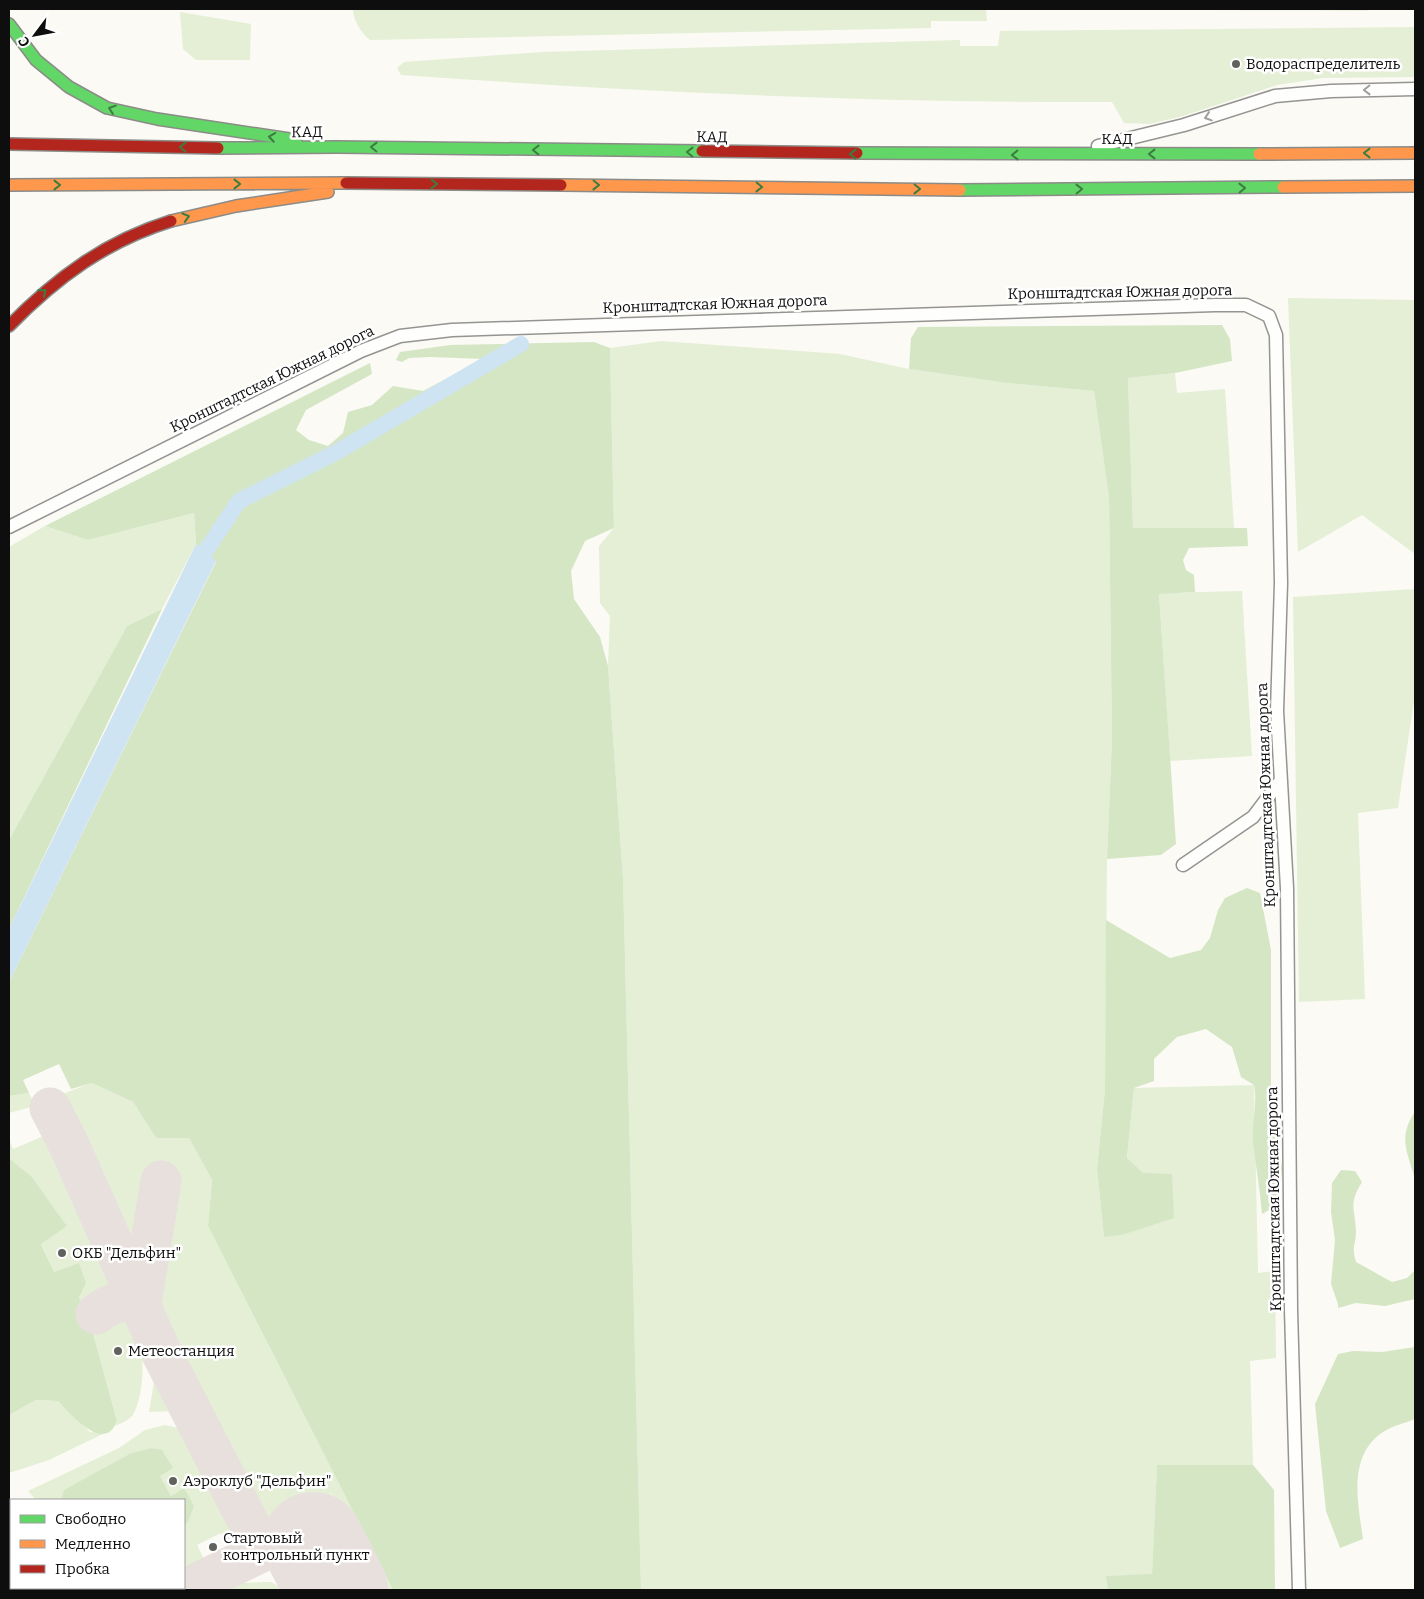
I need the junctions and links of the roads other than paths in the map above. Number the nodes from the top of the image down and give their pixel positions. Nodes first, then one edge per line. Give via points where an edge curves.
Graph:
1 (9, 24) edge
2 (1415, 89) edge
3 (9, 144) edge
4 (337, 147) junction
5 (1415, 153) edge
6 (1064, 154) junction
7 (385, 183) junction
8 (9, 185) edge
9 (1415, 186) edge
10 (9, 326) edge
11 (9, 527) edge
12 (1282, 780) junction
13 (1183, 865) dead end
14 (1299, 1590) edge

4 -> 1 main road via 107,108 69,87 36,60
2 -> 6 street via 1275,96 1184,125
4 -> 3 main road, КАД via 251,149
6 -> 4 main road, КАД
5 -> 6 main road, КАД
8 -> 7 main road
7 -> 9 main road via 996,190
10 -> 7 main road via 68,272 147,229 217,209
11 - 12 street, Кронштадтская Южная дорога via 361,351 400,336 482,329 1246,305 1269,316 1276,335 1281,583 1277,711
12 - 13 street via 1253,817
12 - 14 street, Кронштадтская Южная дорога via 1287,888 1291,1310

